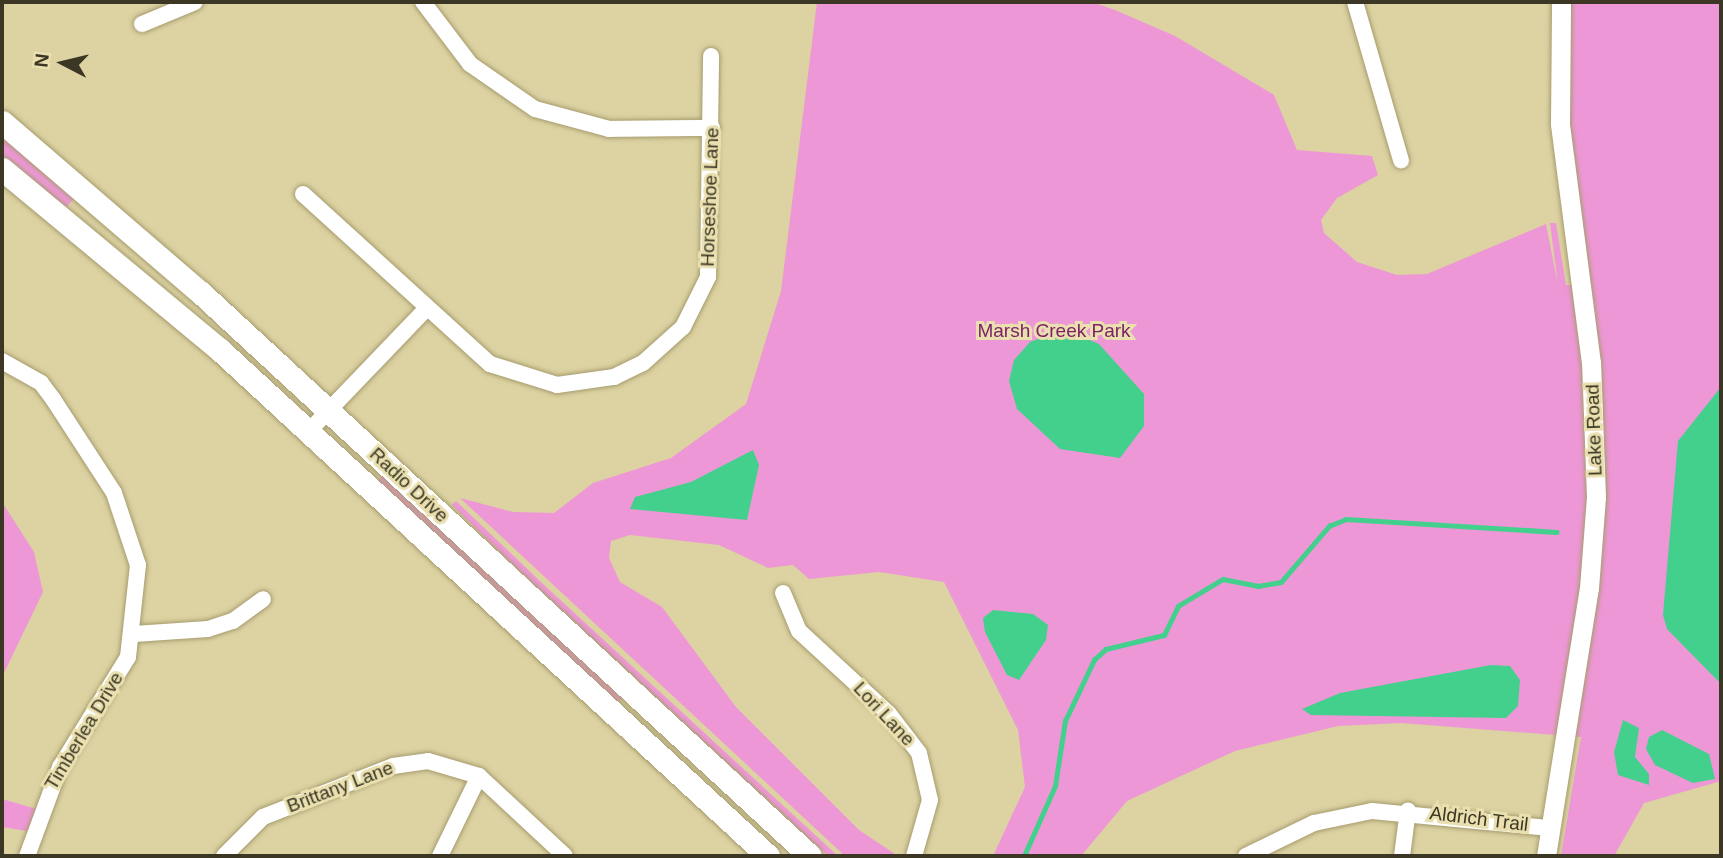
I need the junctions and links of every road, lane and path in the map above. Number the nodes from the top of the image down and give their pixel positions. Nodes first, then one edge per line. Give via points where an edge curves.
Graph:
1 (195, 2) edge
2 (423, 2) edge
3 (1355, 2) edge
4 (1561, 2) edge
5 (142, 24) dead end
6 (711, 56) dead end
7 (2, 122) edge
8 (712, 128) junction
9 (1401, 160) dead end
10 (2, 169) edge
11 (303, 194) dead end
12 (425, 310) junction
13 (2, 361) edge
14 (328, 410) junction
15 (309, 431) junction
16 (783, 593) dead end
17 (263, 599) dead end
18 (134, 634) junction
19 (479, 776) junction
20 (1408, 810) junction
21 (1550, 828) junction
22 (27, 856) edge
23 (224, 856) edge
24 (440, 856) edge
25 (565, 856) edge
26 (768, 856) edge
27 (810, 856) edge
28 (914, 856) edge
29 (1246, 856) edge
30 (1402, 856) edge
31 (1546, 856) edge

1 - 5 street
2 - 8 street via 470,64 535,109 609,128
3 - 9 street
4 - 21 street, Lake Road via 1560,122 1591,363 1596,497 1589,588
6 - 8 street, Horseshoe Lane
7 - 14 main road, Radio Drive
8 - 12 street, Horseshoe Lane via 708,277 682,327 643,363 586,385 530,382 490,365
10 - 15 main road, Radio Drive via 151,289
11 - 12 street, Horseshoe Lane
12 - 14 street
13 - 18 street, Timberlea Drive via 41,383 126,518 138,565
14 - 15 street
14 - 27 main road, Radio Drive
15 - 26 main road, Radio Drive
16 - 28 street, Lori Lane via 799,631 896,721 919,753 930,800
17 - 18 street via 233,621 208,629
18 - 22 street, Timberlea Drive via 119,675 49,788
19 - 23 street, Brittany Lane via 447,763 393,765 263,817
19 - 24 street
19 - 25 street, Brittany Lane
20 - 21 street, Aldrich Trail
20 - 29 street, Aldrich Trail via 1320,821
20 - 30 street, Aldrich Trail
21 - 31 street, Lake Road

